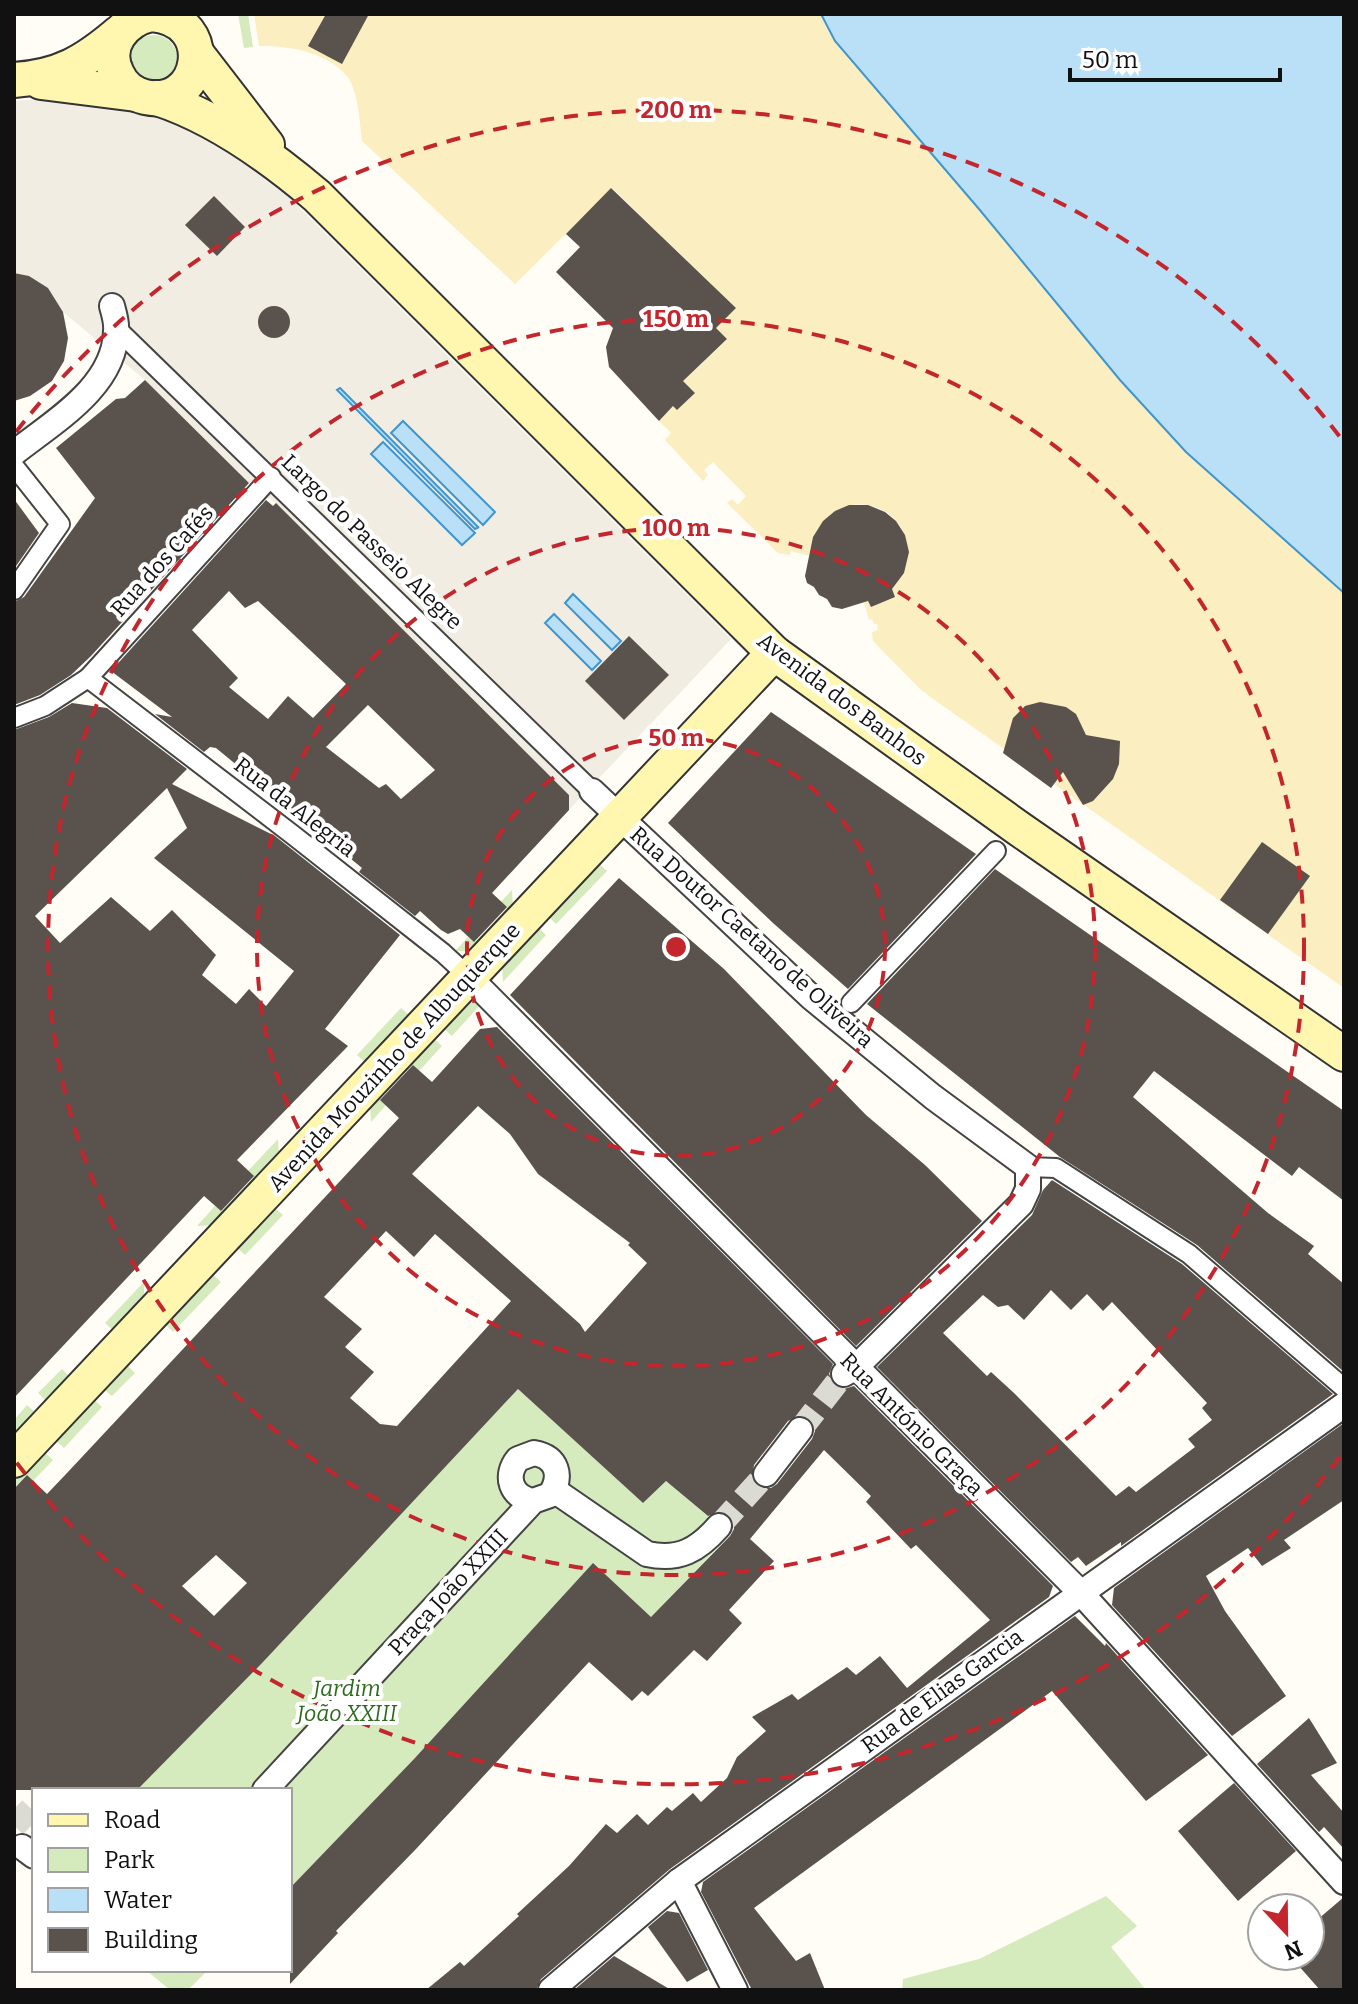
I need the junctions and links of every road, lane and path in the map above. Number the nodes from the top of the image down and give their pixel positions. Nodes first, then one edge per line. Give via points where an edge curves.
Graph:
1 (152, 14) edge
2 (119, 33) junction
3 (197, 54) junction
4 (17, 80) edge
5 (146, 96) junction
6 (293, 176) junction
7 (114, 317) joint
8 (14, 453) edge
9 (14, 466) edge
10 (271, 477) junction
11 (14, 590) edge
12 (774, 653) junction
13 (88, 678) junction
14 (14, 718) edge
15 (592, 791) joint
16 (619, 817) junction
17 (996, 851) dead end
18 (469, 977) junction
19 (851, 1003) dead end
20 (1344, 1054) edge
21 (1028, 1167) junction
22 (849, 1372) junction
23 (1344, 1388) edge
24 (1344, 1405) edge
25 (800, 1430) tunnel mouth
26 (14, 1460) edge
27 (766, 1474) tunnel mouth
28 (719, 1526) tunnel mouth
29 (1080, 1592) junction
30 (267, 1788) edge
31 (679, 1881) junction
32 (1344, 1882) edge
33 (551, 1990) edge
34 (735, 1990) edge

1 - 2 main road
1 - 3 main road via 177,20 194,40
2 - 4 main road via 62,72
2 - 5 main road via 114,68 119,79
3 - 5 main road via 181,89
3 - 6 main road, Avenida dos Banhos
4 - 5 main road, Avenida dos Banhos
5 - 6 main road, Avenida dos Banhos via 208,119
6 - 12 main road, Avenida dos Banhos
7 - 8 street via 108,363 97,381
7 - 10 street, Largo do Passeio Alegre via 230,441
9 - 11 street via 60,524
10 - 13 street, Rua dos Cafés
10 - 15 street, Largo do Passeio Alegre
12 - 16 main road, Avenida Mouzinho de Albuquerque
12 - 20 main road, Avenida dos Banhos
13 - 14 street, Rua dos Cafés via 45,706
13 - 18 street, Rua da Alegria
15 - 16 street, Rua Doutor Caetano de Oliveira
16 - 18 main road, Avenida Mouzinho de Albuquerque
16 - 21 street, Rua Doutor Caetano de Oliveira via 812,998
17 - 19 street
18 - 22 street, Rua António Graça
18 - 26 main road, Avenida Mouzinho de Albuquerque
21 - 22 street via 1028,1189 1021,1204
21 - 23 street via 1056,1168 1189,1254
22 - 29 street, Rua António Graça
24 - 29 street, Rua de Elias Garcia
25 - 27 street
28 - 30 street, Praça João XXIII via 692,1551 662,1557 647,1554 543,1495
29 - 31 street, Rua de Elias Garcia
29 - 32 street, Rua António Graça
31 - 33 street, Rua de Elias Garcia
31 - 34 street

